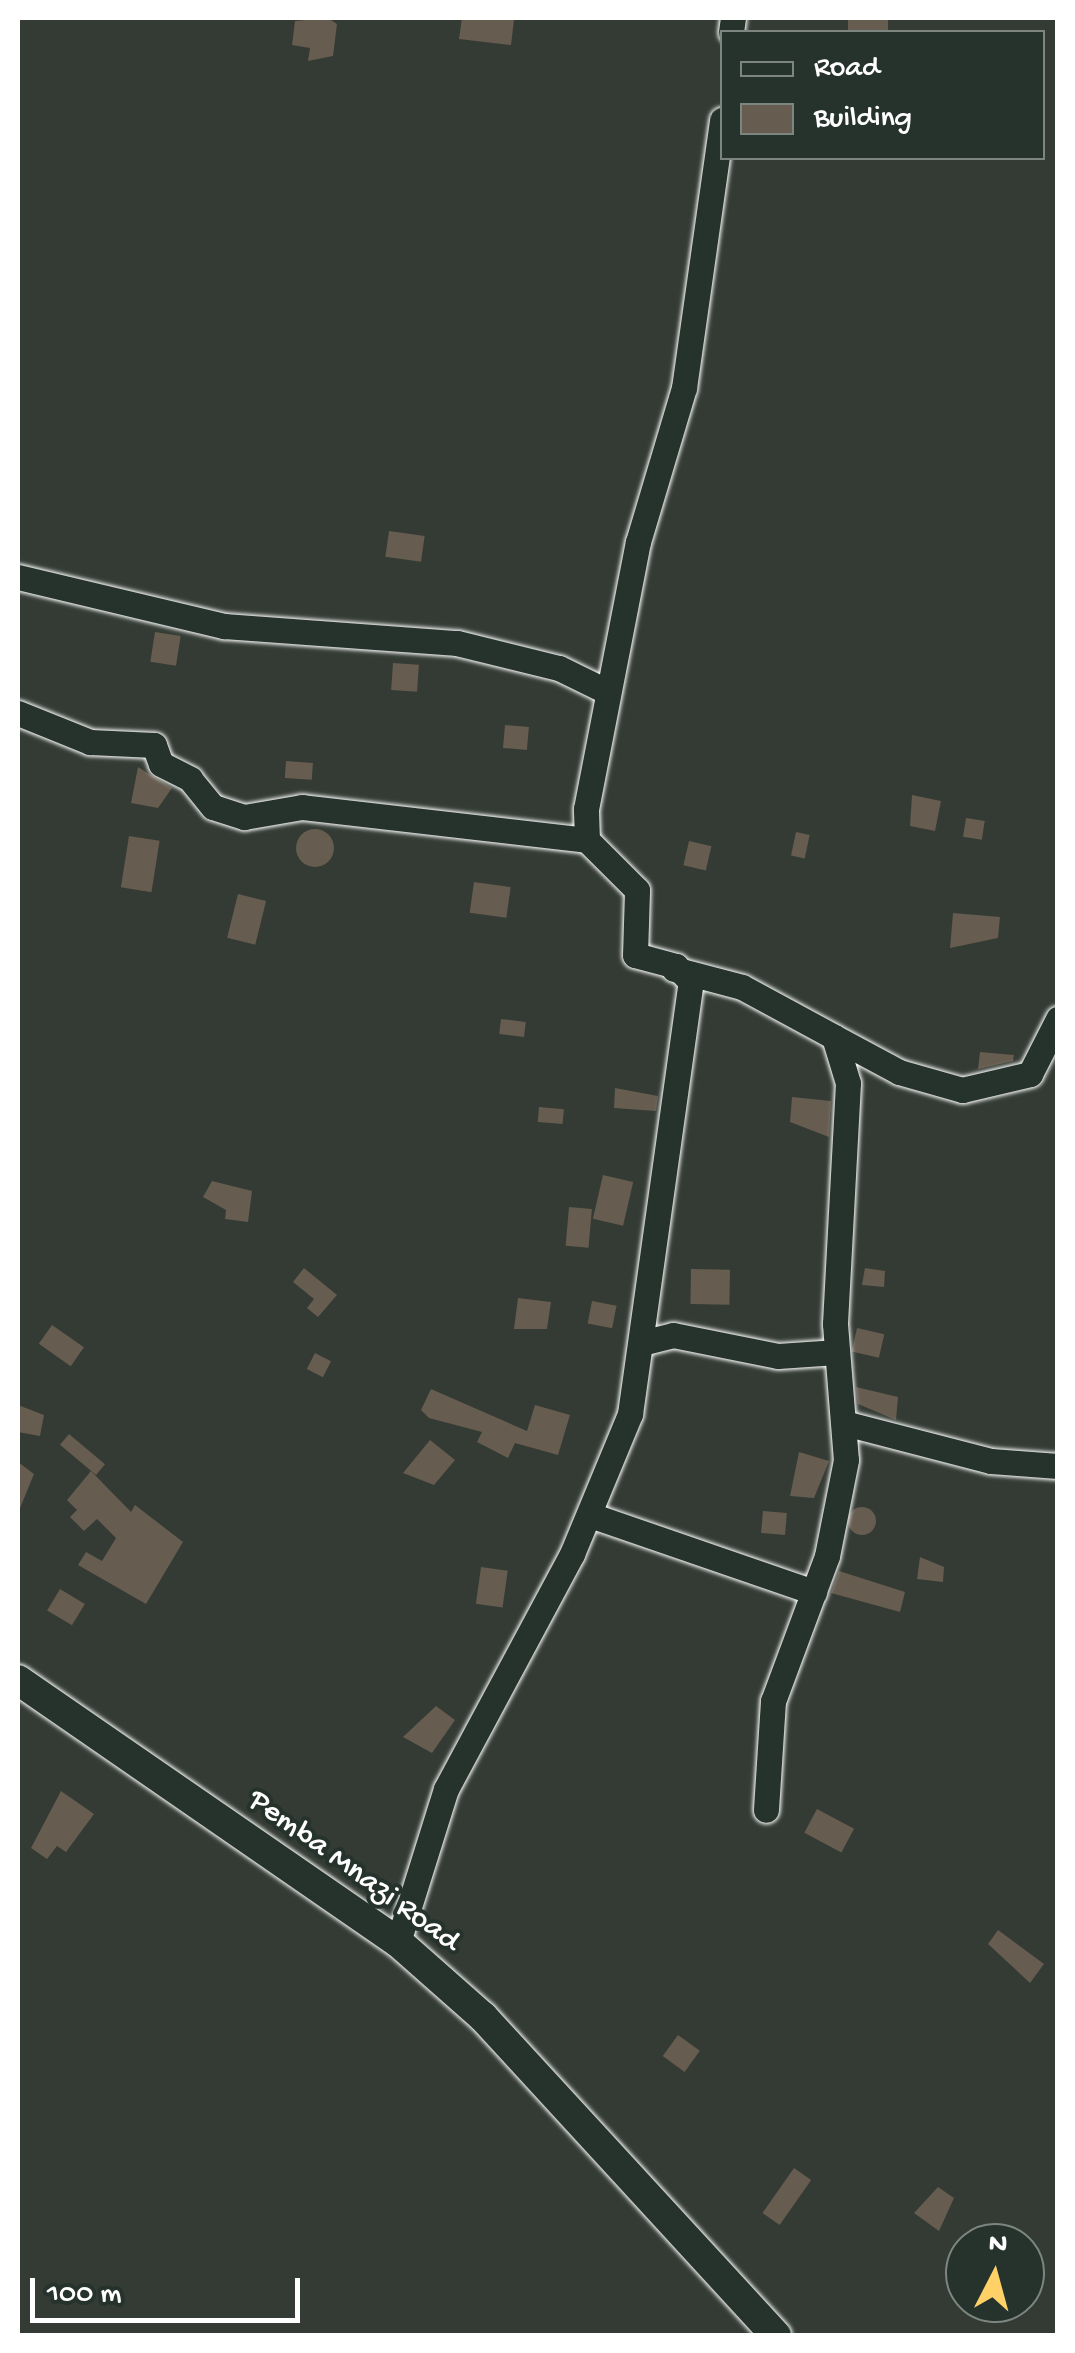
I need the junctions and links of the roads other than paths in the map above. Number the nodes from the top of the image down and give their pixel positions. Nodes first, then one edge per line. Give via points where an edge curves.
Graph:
1 (720, 134) edge
2 (18, 577) edge
3 (604, 690) junction
4 (18, 713) edge
5 (587, 840) junction
6 (674, 969) junction
7 (1058, 1019) edge
8 (834, 1037) junction
9 (641, 1342) junction
10 (837, 1352) junction
11 (848, 1424) junction
12 (1058, 1466) edge
13 (590, 1515) junction
14 (814, 1592) junction
15 (18, 1680) edge
16 (766, 1810) dead end
17 (398, 1942) junction
18 (776, 2336) edge

1 - 3 street via 684,388
2 - 3 street via 224,626 476,647
3 - 5 street
4 - 5 street via 90,742 154,745 161,764 190,779 213,807 244,817 302,807
5 - 6 street via 633,878 635,955
6 - 8 street via 742,986
6 - 9 street via 691,982
7 - 8 street via 1030,1074 962,1090 899,1072
8 - 10 street via 851,1126
9 - 10 street via 673,1335 778,1356
9 - 13 street via 630,1414
10 - 11 street
11 - 12 street via 991,1461
11 - 14 street via 839,1506
13 - 14 street
13 - 17 street via 446,1790
14 - 16 street via 773,1701
15 - 17 main road, Pemba Mnazi Road
17 - 18 main road, Pemba Mnazi Road via 484,2017

